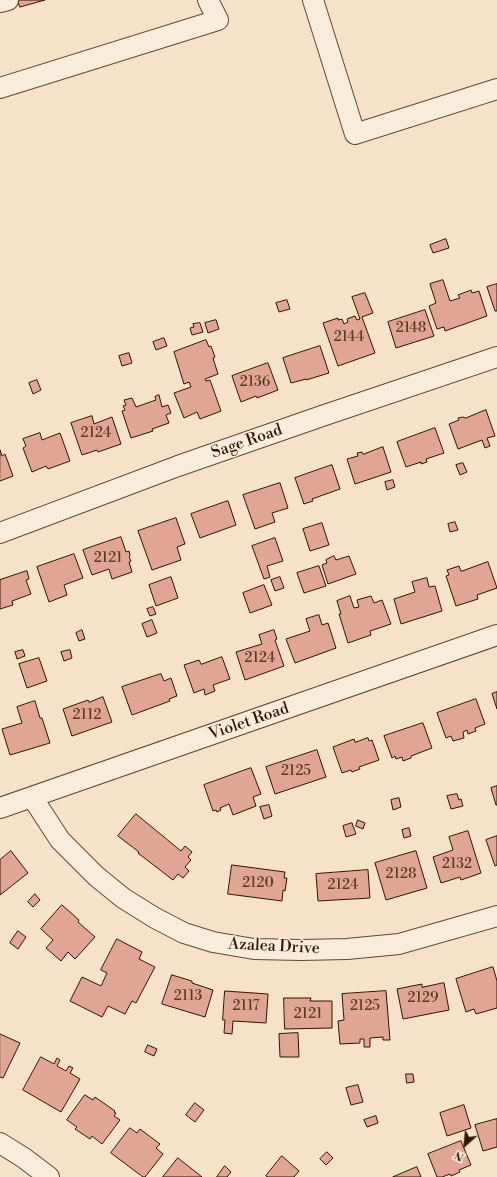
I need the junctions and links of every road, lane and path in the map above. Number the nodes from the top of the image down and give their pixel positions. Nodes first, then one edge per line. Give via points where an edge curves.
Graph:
1 (8, 0) edge
2 (208, 0) edge
3 (313, 0) edge
4 (0, 2) edge
5 (0, 88) edge
6 (497, 89) edge
7 (497, 357) edge
8 (0, 533) edge
9 (497, 635) edge
10 (32, 797) junction
11 (0, 808) edge
12 (497, 916) edge
13 (0, 1142) edge
14 (48, 1177) edge

1 - 4 street
2 - 5 street via 218,20
3 - 6 street via 355,134
7 - 8 street, Sage Road via 185,464
9 - 10 street, Violet Road
10 - 11 street, Violet Road
10 - 12 street, Azalea Drive via 60,840 96,876 123,898 184,933 213,942 254,949 347,949 399,944
13 - 14 street

